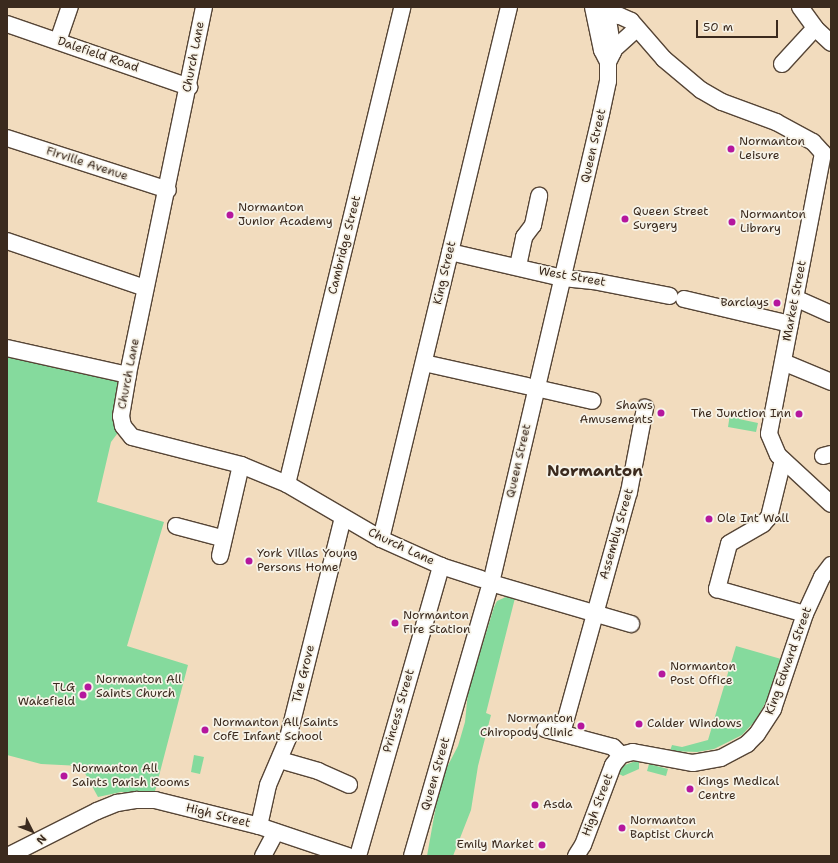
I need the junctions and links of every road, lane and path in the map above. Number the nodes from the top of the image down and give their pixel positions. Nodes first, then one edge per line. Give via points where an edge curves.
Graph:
1 (70, 7) edge
2 (204, 7) edge
3 (402, 7) edge
4 (509, 7) edge
5 (800, 7) edge
6 (605, 14) edge
7 (7, 24) edge
8 (815, 28) junction
9 (636, 29) junction
10 (58, 41) junction
11 (831, 43) edge
12 (611, 56) junction
13 (782, 64) dead end
14 (189, 87) junction
15 (7, 138) edge
16 (826, 173) edge
17 (168, 190) junction
18 (539, 196) dead end
19 (7, 241) edge
20 (450, 252) junction
21 (518, 266) junction
22 (563, 278) junction
23 (145, 288) junction
24 (795, 298) junction
25 (831, 314) edge
26 (790, 324) junction
27 (7, 348) edge
28 (783, 362) junction
29 (424, 363) junction
30 (128, 375) junction
31 (831, 382) edge
32 (532, 387) junction
33 (593, 401) dead end
34 (645, 408) dead end
35 (778, 454) junction
36 (241, 465) junction
37 (287, 484) junction
38 (831, 504) edge
39 (343, 518) junction
40 (176, 526) dead end
41 (224, 536) junction
42 (381, 539) junction
43 (220, 556) dead end
44 (831, 565) edge
45 (441, 566) junction
46 (486, 581) junction
47 (594, 613) junction
48 (805, 614) junction
49 (631, 624) dead end
50 (545, 729) dead end
51 (562, 733) junction
52 (621, 755) junction
53 (280, 760) junction
54 (349, 785) dead end
55 (259, 826) junction
56 (276, 832) junction
57 (8, 856) edge
58 (263, 856) edge
59 (348, 856) edge
60 (358, 856) edge
61 (412, 856) edge
62 (576, 856) edge

1 - 10 street
2 - 14 street, Church Lane
3 - 37 street, Cambridge Street
4 - 20 street, King Street
5 - 8 street
6 - 9 street
6 - 12 street, Queen Street via 602,50
7 - 10 street, Dalefield Road
8 - 11 street
8 - 13 street
9 - 12 street
9 - 16 street, Market Street via 664,59 701,90 722,102 776,122 813,142 823,153
10 - 14 street, Dalefield Road
12 - 22 street, Queen Street via 601,114
14 - 17 street, Church Lane
15 - 17 street, Firville Avenue
16 - 24 street, Market Street
17 - 23 street, Church Lane
18 - 21 street via 533,225 524,237
19 - 23 street
20 - 21 street, West Street
20 - 29 street, King Street
21 - 22 street, West Street
22 - 26 street, West Street via 677,297
22 - 32 street, Queen Street
23 - 30 street, Church Lane
24 - 25 street
24 - 26 street, Market Street
26 - 28 street, Market Street
27 - 30 street
28 - 31 street
28 - 35 street, Market Street via 769,434
29 - 32 street
29 - 42 street, King Street
30 - 36 street, Church Lane via 121,416 128,434
32 - 33 street
32 - 46 street, Queen Street
34 - 47 street, Assembly Street via 629,492
35 - 38 street
35 - 48 street via 769,517 763,524 729,544 717,589
36 - 37 street, Church Lane
36 - 41 street
37 - 39 street, Church Lane
39 - 42 street, Church Lane
39 - 53 street, The Grove via 288,738
40 - 41 street via 221,538
41 - 43 street
42 - 45 street, Church Lane
44 - 48 street, King Edward Street via 822,577
45 - 46 street, Church Lane
45 - 60 street, Princess Street
46 - 47 street, Church Lane
46 - 61 street, Queen Street
47 - 49 street, Church Lane
47 - 51 street, Assembly Street
48 - 52 street, King Edward Street via 773,709 766,722 747,744 721,758 693,763 633,752
50 - 51 street
51 - 52 street via 613,747
52 - 62 street, High Street via 613,765 583,845
53 - 54 street via 318,771
53 - 55 street, The Grove via 268,786
55 - 56 street, High Street
55 - 57 street, High Street via 155,800 117,803
56 - 58 street
56 - 59 street, High Street

